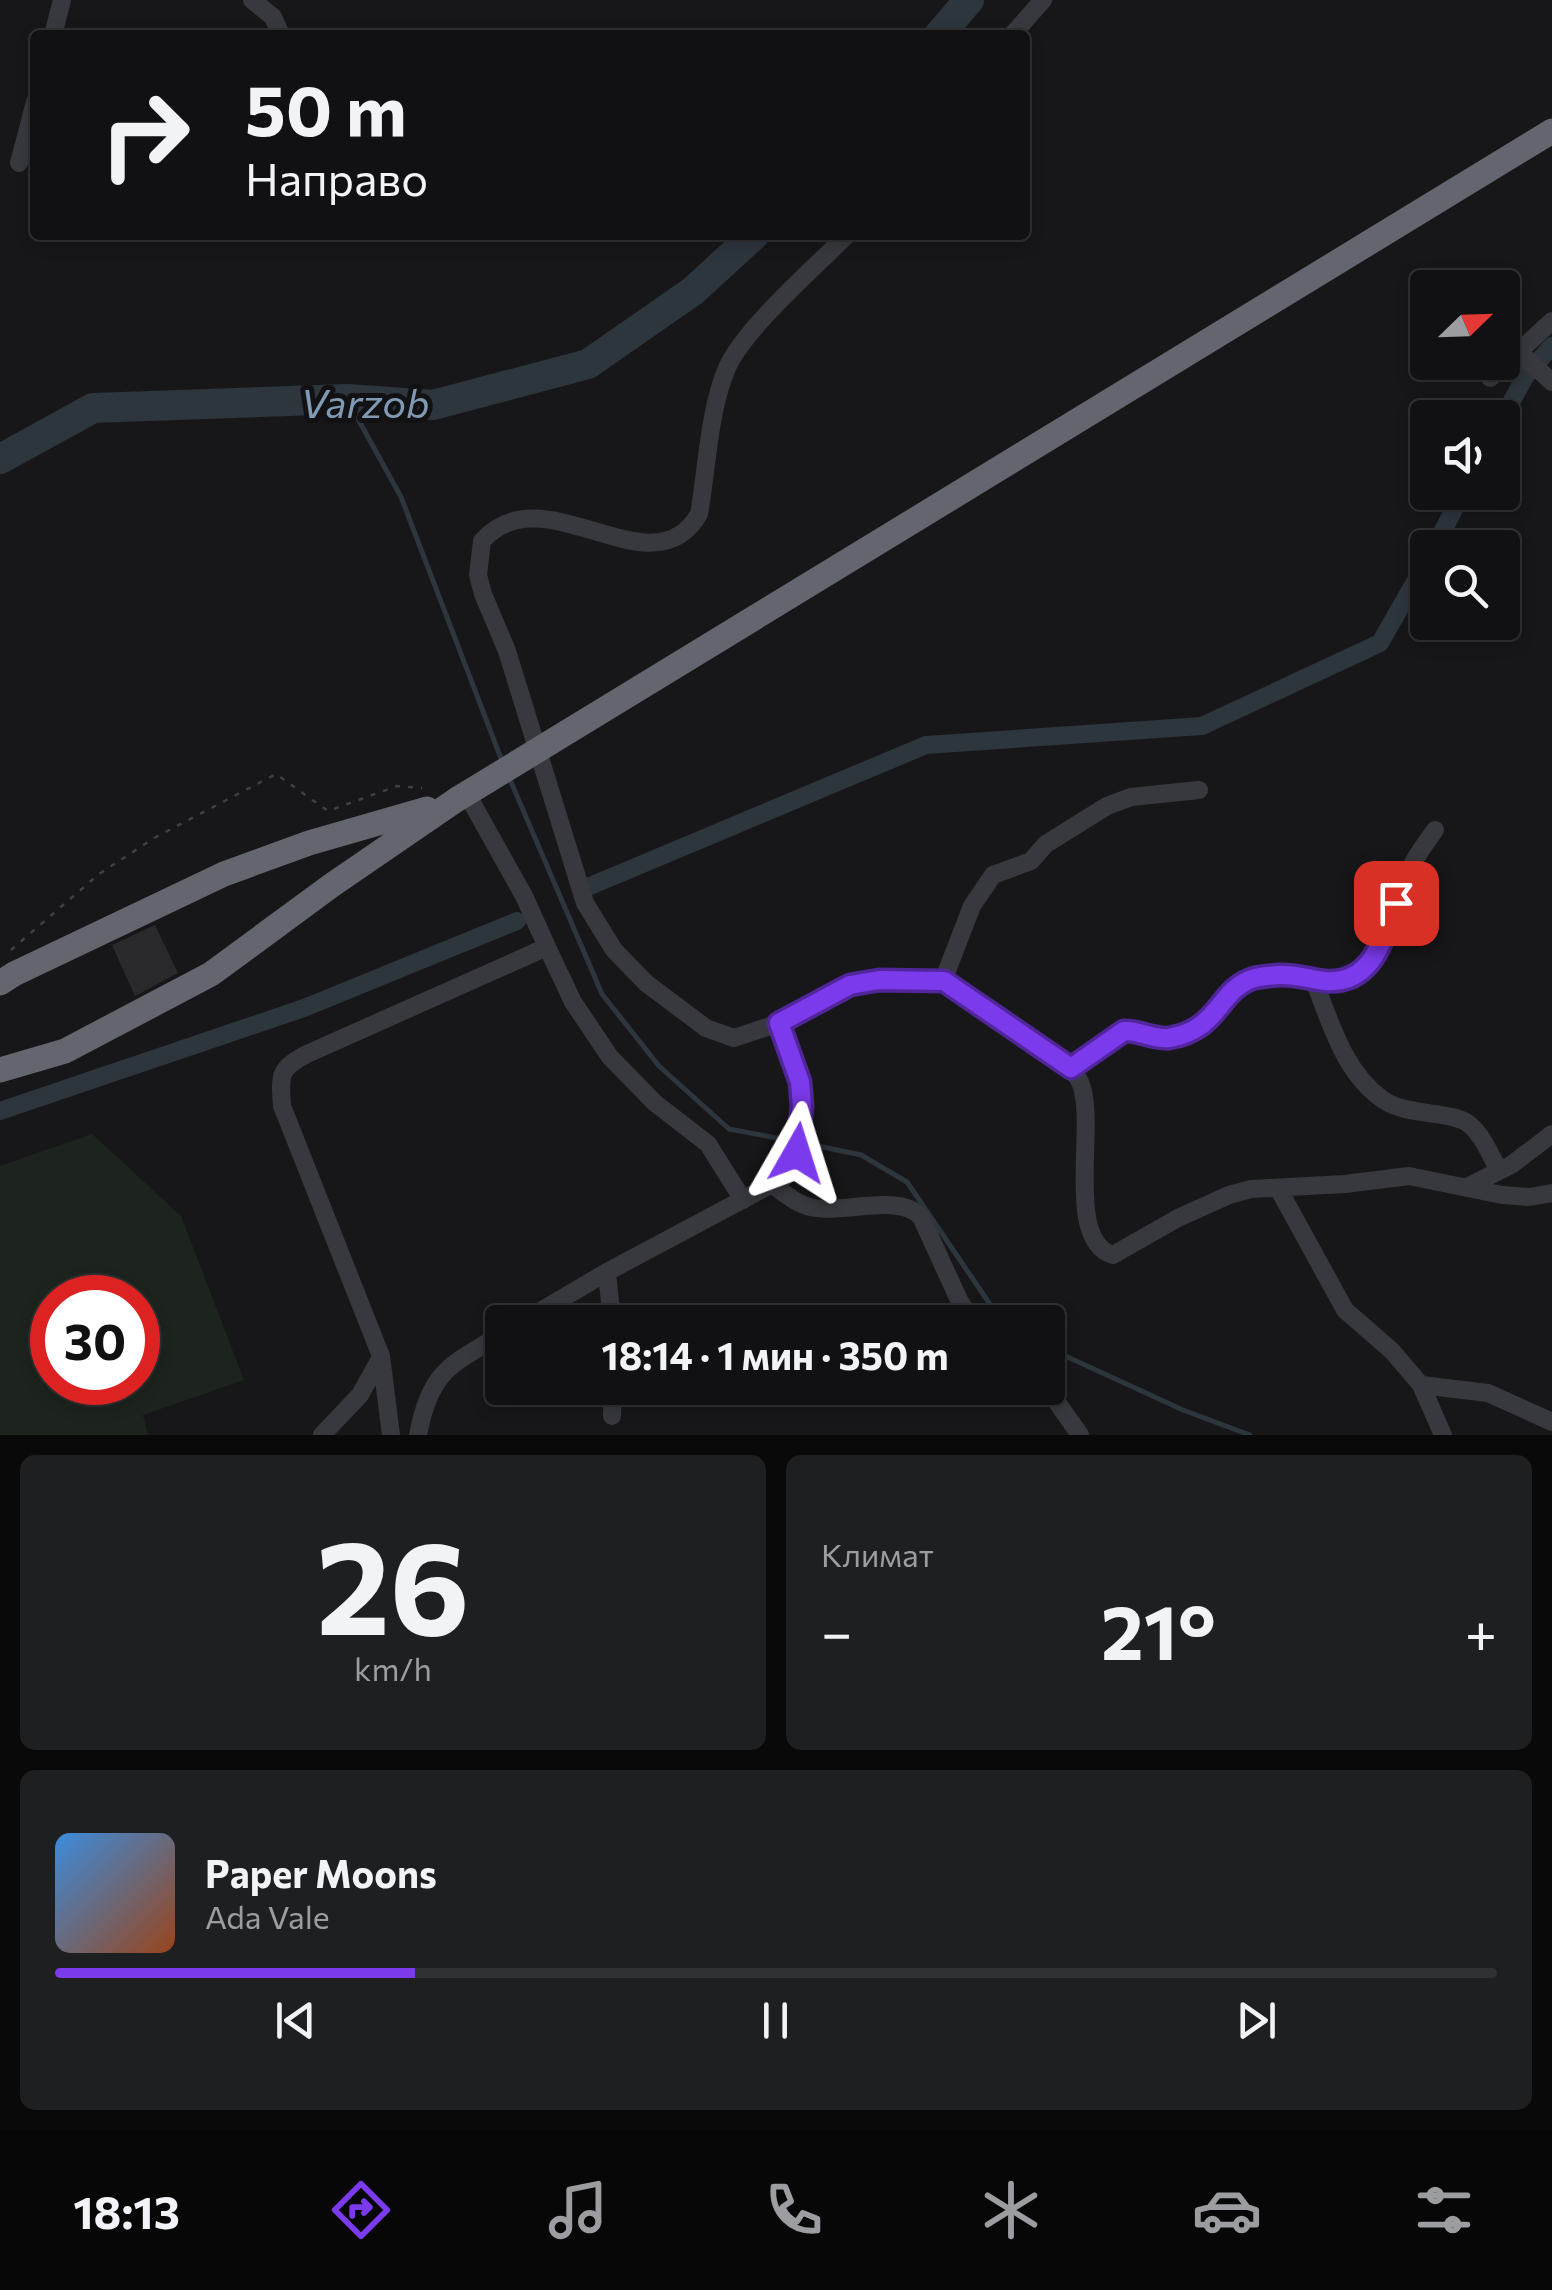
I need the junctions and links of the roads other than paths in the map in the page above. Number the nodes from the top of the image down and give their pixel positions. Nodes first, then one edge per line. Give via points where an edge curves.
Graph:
1 (62, 0) edge
2 (252, 0) edge
3 (1043, 0) edge
4 (54, 30) edge
5 (279, 30) edge
6 (1016, 30) edge
7 (30, 121) edge
8 (1552, 131) edge
9 (19, 164) dead end
10 (841, 240) edge
11 (1552, 320) edge
12 (1520, 353) joint
13 (1552, 382) edge
14 (532, 754) junction
15 (1198, 790) dead end
16 (460, 792) junction
17 (1435, 830) dead end
18 (547, 947) junction
19 (1313, 978) junction
20 (944, 981) junction
21 (0, 984) edge
22 (779, 1023) junction
23 (1071, 1068) junction
24 (0, 1070) edge
25 (1552, 1134) edge
26 (1500, 1170) junction
27 (773, 1185) junction
28 (1469, 1186) junction
29 (1278, 1188) junction
30 (1552, 1193) edge
31 (743, 1200) junction
32 (607, 1272) junction
33 (551, 1305) edge
34 (610, 1305) edge
35 (960, 1305) edge
36 (485, 1344) edge
37 (382, 1356) junction
38 (1422, 1385) junction
39 (612, 1405) edge
40 (1059, 1405) edge
41 (612, 1416) dead end
42 (1552, 1422) edge
43 (322, 1435) edge
44 (391, 1435) edge
45 (418, 1435) edge
46 (1080, 1435) edge
47 (1443, 1435) edge

1 - 4 street
2 - 5 street
3 - 6 street
7 - 9 street
8 - 14 highway
10 - 14 street via 727,367 699,514 688,530 646,542 536,518 501,525 482,541 478,575 507,651
11 - 12 street
12 - 13 street
14 - 16 highway
14 - 22 street via 585,902 614,950 658,994 719,1036 749,1035
15 - 20 street via 1107,806 1031,861 993,875 972,906
16 - 18 street
16 - 21 highway via 224,874
16 - 24 highway via 211,974 65,1051
17 - 19 street via 1410,868 1364,971 1340,980
18 - 31 street via 610,1058 708,1144
18 - 37 street via 306,1054 283,1072 282,1106
19 - 23 street via 1255,977 1188,1033 1161,1038 1124,1031
19 - 26 street via 1340,1046 1367,1086 1395,1106 1466,1121
20 - 22 street via 850,985
20 - 23 street
22 - 27 street via 802,1106 797,1153
23 - 29 street via 1087,1113 1086,1218 1105,1253 1119,1254 1229,1195
25 - 26 street
26 - 28 street
27 - 31 street
27 - 35 street via 814,1208 910,1207
28 - 29 street via 1410,1176
28 - 30 street via 1502,1195
29 - 38 street via 1345,1310
31 - 32 street
32 - 33 street
32 - 34 street
36 - 45 street via 441,1375
37 - 43 street via 360,1396
37 - 44 street
38 - 42 street via 1488,1393
38 - 47 street
39 - 41 street
40 - 46 street

